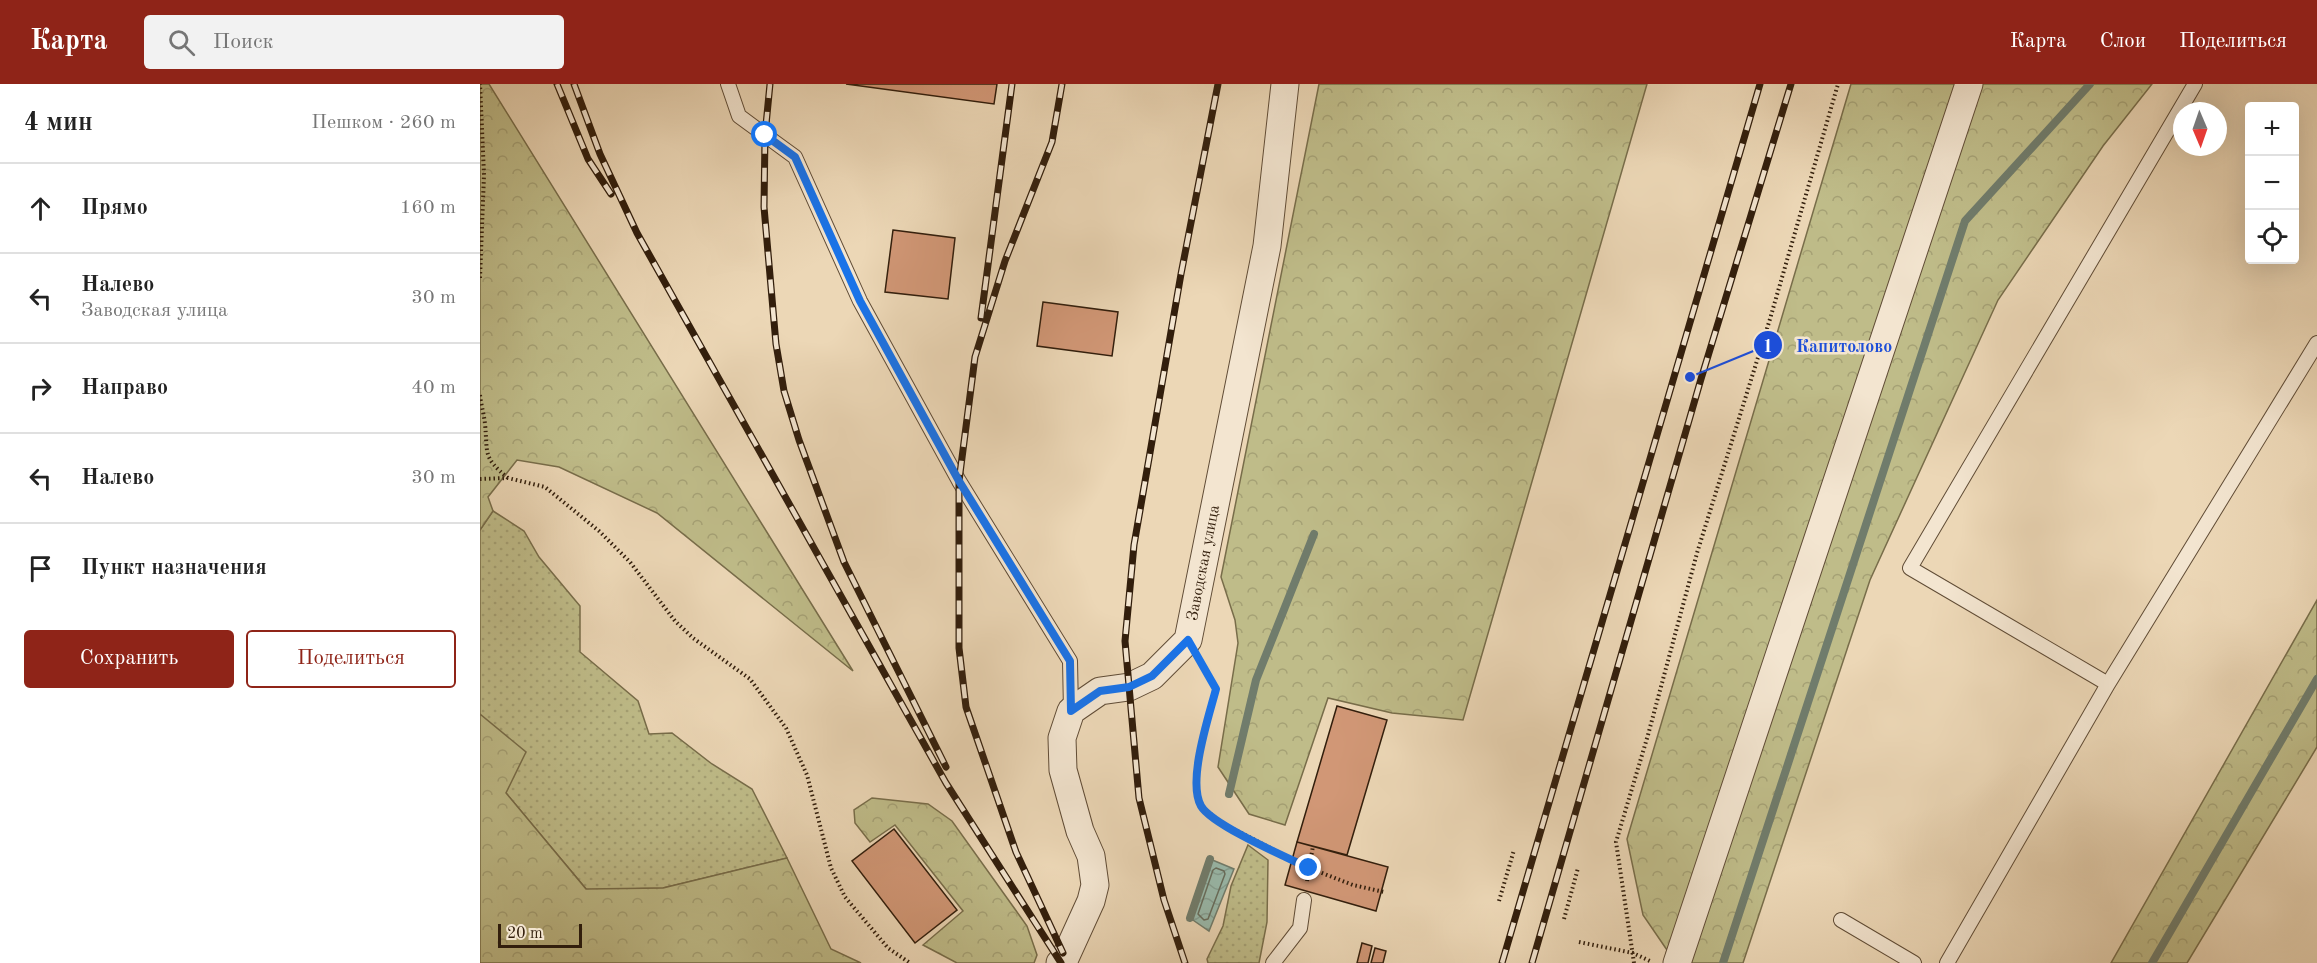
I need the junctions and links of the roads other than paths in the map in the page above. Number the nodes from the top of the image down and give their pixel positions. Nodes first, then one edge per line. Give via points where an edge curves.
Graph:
1 (728, 84) edge
2 (1285, 84) edge
3 (1969, 84) edge
4 (2195, 84) edge
5 (2317, 343) edge
6 (2108, 684) junction
7 (1071, 711) junction
8 (1304, 900) road end
9 (1841, 920) dead end
10 (1060, 963) edge
11 (1273, 963) edge
12 (1677, 963) edge
13 (1914, 963) edge
14 (1947, 963) edge

1 - 7 lane via 739,116 795,157 860,301 959,481 1070,661
2 - 7 street, Заводская улица via 1267,246 1188,640 1152,676 1129,687 1100,691
3 - 12 street
4 - 6 lane via 1910,568
5 - 6 lane
6 - 14 lane
7 - 10 street via 1062,738 1063,770 1091,856 1095,885
8 - 11 lane via 1300,928
9 - 13 lane

